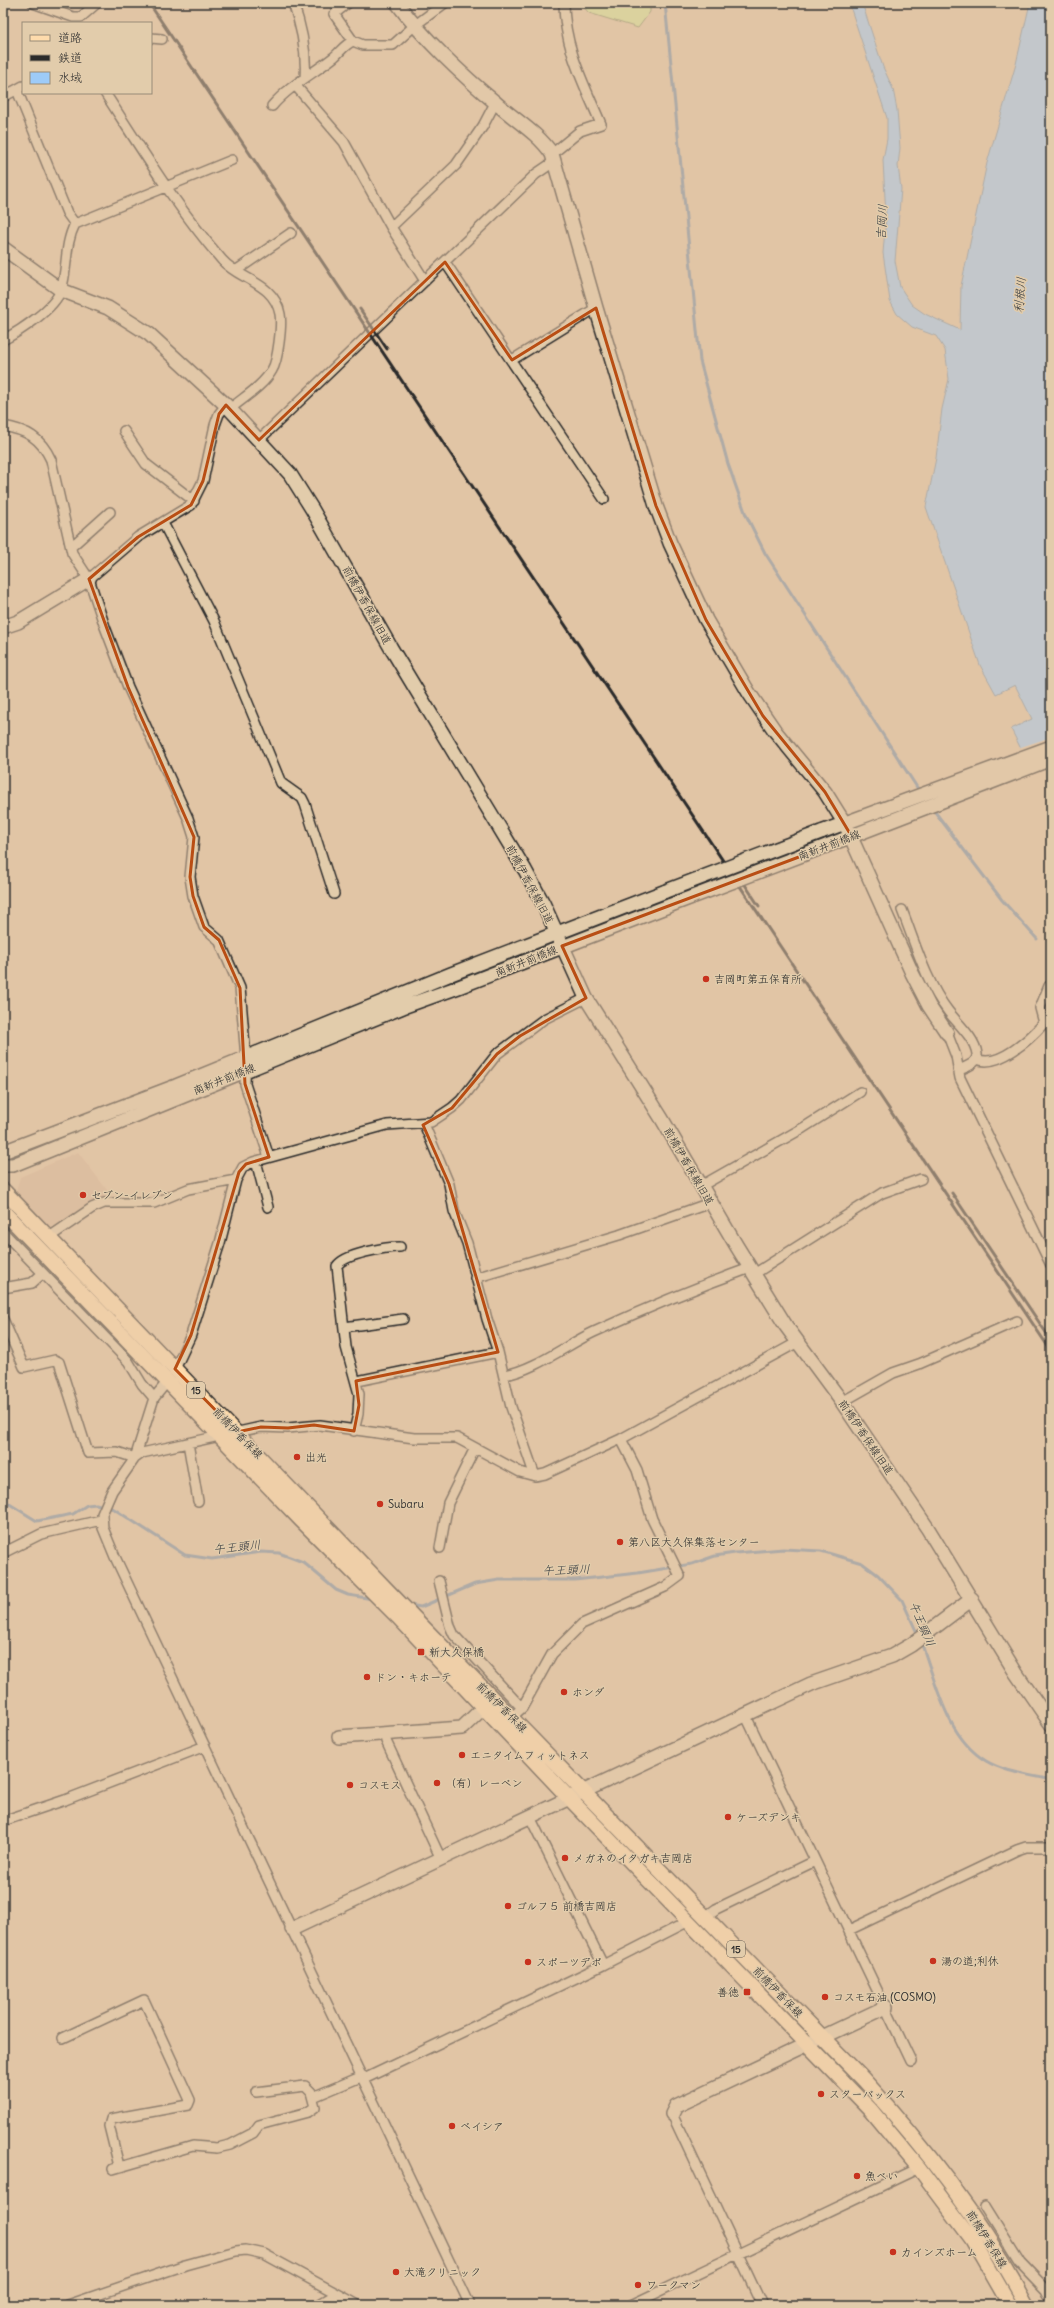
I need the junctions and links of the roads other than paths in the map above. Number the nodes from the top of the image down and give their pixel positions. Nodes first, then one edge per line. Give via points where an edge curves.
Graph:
1 (34, 3) edge
2 (97, 3) edge
3 (293, 3) edge
4 (348, 3) edge
5 (397, 3) edge
6 (445, 3) edge
7 (564, 3) edge
8 (83, 20) edge
9 (414, 26) junction
10 (152, 38) edge
11 (162, 39) dead end
12 (353, 41) junction
13 (305, 78) junction
14 (295, 85) junction
15 (20, 88) edge
16 (22, 94) edge
17 (106, 94) edge
18 (3, 97) edge
19 (495, 103) junction
20 (272, 106) dead end
21 (554, 158) junction
22 (232, 160) dead end
23 (166, 187) junction
24 (75, 224) junction
25 (391, 227) junction
26 (290, 233) dead end
27 (3, 248) edge
28 (445, 262) junction
29 (237, 270) junction
30 (425, 281) junction
31 (61, 290) junction
32 (596, 308) junction
33 (3, 340) edge
34 (512, 360) junction
35 (228, 407) junction
36 (3, 426) edge
37 (124, 431) dead end
38 (259, 440) junction
39 (604, 499) dead end
40 (194, 501) junction
41 (110, 512) dead end
42 (163, 523) junction
43 (71, 547) junction
44 (89, 579) junction
45 (3, 627) edge
46 (1051, 747) edge
47 (1051, 759) edge
48 (845, 824) junction
49 (852, 837) junction
50 (334, 894) dead end
51 (902, 910) dead end
52 (555, 933) junction
53 (562, 946) junction
54 (1049, 986) dead end
55 (586, 998) junction
56 (947, 1033) joint
57 (976, 1059) junction
58 (245, 1064) junction
59 (958, 1070) junction
60 (860, 1092) dead end
61 (424, 1124) junction
62 (3, 1152) edge
63 (269, 1157) junction
64 (256, 1161) junction
65 (3, 1165) edge
66 (921, 1179) dead end
67 (236, 1180) junction
68 (701, 1186) junction
69 (3, 1190) edge
70 (710, 1203) junction
71 (268, 1207) dead end
72 (3, 1211) edge
73 (3, 1232) edge
74 (48, 1238) junction
75 (400, 1247) dead end
76 (1051, 1265) edge
77 (752, 1271) junction
78 (43, 1274) junction
79 (475, 1278) junction
80 (3, 1288) edge
81 (3, 1319) edge
82 (404, 1319) dead end
83 (1017, 1321) dead end
84 (344, 1327) junction
85 (798, 1342) junction
86 (498, 1352) junction
87 (175, 1369) junction
88 (504, 1375) junction
89 (356, 1381) junction
90 (167, 1382) junction
91 (154, 1398) junction
92 (842, 1402) junction
93 (354, 1431) junction
94 (237, 1432) junction
95 (219, 1436) junction
96 (621, 1439) junction
97 (188, 1443) junction
98 (475, 1448) junction
99 (135, 1458) junction
100 (535, 1476) junction
101 (198, 1501) dead end
102 (101, 1517) junction
103 (440, 1548) dead end
104 (3, 1553) edge
105 (439, 1581) dead end
106 (972, 1599) junction
107 (483, 1708) junction
108 (517, 1713) junction
109 (745, 1714) junction
110 (1051, 1724) edge
111 (385, 1733) junction
112 (339, 1737) dead end
113 (205, 1746) junction
114 (585, 1791) junction
115 (569, 1798) junction
116 (530, 1817) junction
117 (3, 1821) edge
118 (1051, 1847) edge
119 (441, 1859) junction
120 (815, 1861) junction
121 (705, 1917) junction
122 (689, 1921) junction
123 (292, 1929) junction
124 (849, 1930) junction
125 (603, 1965) junction
126 (886, 2007) junction
127 (823, 2037) junction
128 (62, 2038) dead end
129 (808, 2044) junction
130 (911, 2061) dead end
131 (363, 2078) junction
132 (256, 2092) dead end
133 (313, 2097) junction
134 (672, 2114) joint
135 (920, 2168) junction
136 (985, 2206) dead end
137 (738, 2255) junction
138 (337, 2294) junction
139 (1051, 2299) edge
140 (68, 2305) edge
141 (318, 2305) edge
142 (358, 2305) edge
143 (470, 2305) edge
144 (631, 2305) edge
145 (762, 2305) edge
146 (1010, 2305) edge
147 (1027, 2305) edge

1 - 8 street
2 - 8 street
3 - 13 street via 304,37
4 - 12 street via 334,14
5 - 9 street
6 - 9 street
7 - 21 street via 564,26 575,62 601,124 580,132
9 - 12 street via 393,45 363,45
9 - 19 street
10 - 11 street
12 - 13 street
13 - 14 street
14 - 20 street
14 - 25 street via 344,142
15 - 18 street
16 - 24 street via 66,214
17 - 23 street
19 - 21 street via 539,137
19 - 25 street via 483,126 456,165
21 - 28 street
21 - 32 street
22 - 23 street
23 - 24 street
23 - 29 street via 223,261
24 - 31 street via 66,254
25 - 30 street
26 - 29 street
27 - 31 street, 前橋伊香保線旧道
28 - 30 street
28 - 34 street
29 - 35 street via 275,300 280,313 281,331 272,370 252,391
30 - 38 street
31 - 33 street via 52,305
31 - 35 street, 前橋伊香保線旧道 via 108,308 149,334
32 - 34 street
32 - 48 street via 656,506 670,543 706,620 763,716 825,792
34 - 39 street
35 - 38 street, 前橋伊香保線旧道
35 - 40 street via 219,414 215,425 202,481
36 - 43 street via 27,432 45,447 52,460
37 - 40 street via 146,464
38 - 52 street, 前橋伊香保線旧道 via 290,474 312,509 391,648 525,870 543,903
40 - 42 street
41 - 43 street
42 - 44 street via 138,537
42 - 50 street via 214,621 281,783 302,798 305,804
43 - 44 street
44 - 45 street via 18,622
44 - 58 street via 128,687 192,830 194,837 190,877 193,896 204,927 219,940 240,988
46 - 48 street, 南新井前橋線
47 - 49 street, 南新井前橋線
48 - 49 street
48 - 52 street, 南新井前橋線, bridge
49 - 53 street, 南新井前橋線, bridge
49 - 56 street via 912,973
51 - 57 street via 934,989 971,1041 977,1054
52 - 53 street, 前橋伊香保線旧道
52 - 58 street, 南新井前橋線
53 - 55 street, 前橋伊香保線旧道
53 - 58 street, 南新井前橋線
54 - 57 street via 1040,1008 1044,1023 1033,1036 994,1061 983,1062
55 - 61 street via 544,1019 520,1036 497,1054 452,1108
55 - 68 street, 前橋伊香保線旧道 via 659,1112
56 - 59 street via 952,1042
57 - 59 street via 971,1065
58 - 62 street, 南新井前橋線
58 - 63 street via 245,1084
58 - 65 street, 南新井前橋線 via 28,1159
59 - 76 street via 1000,1163
60 - 68 street
61 - 63 street via 387,1125
61 - 79 street via 449,1184 454,1211 467,1242
63 - 64 street
64 - 67 street via 243,1167
64 - 71 street
66 - 77 street via 882,1194
67 - 74 street via 188,1189 154,1204 104,1203 92,1208
67 - 87 street via 192,1335
68 - 70 street, 前橋伊香保線旧道
69 - 74 main road, 前橋伊香保線 / 15
70 - 77 street, 前橋伊香保線旧道
70 - 79 street via 619,1235
72 - 90 main road, 前橋伊香保線 / 15
73 - 78 street
74 - 87 main road, 前橋伊香保線 / 15
75 - 84 street via 349,1257 338,1263 336,1268
77 - 85 street, 前橋伊香保線旧道
77 - 88 street via 690,1289 591,1333 550,1356
78 - 80 street via 32,1283
78 - 91 street via 128,1362
79 - 86 street
81 - 99 street via 24,1367 55,1360 59,1362 88,1453 117,1452
82 - 84 street
83 - 92 street via 893,1373
84 - 89 street via 349,1362
85 - 92 street, 前橋伊香保線旧道
85 - 96 street
86 - 88 street
86 - 89 street
87 - 94 main road, 前橋伊香保線 / 15
88 - 100 street via 521,1440
89 - 93 street via 359,1405
90 - 91 street
90 - 95 main road, 前橋伊香保線 / 15
91 - 99 street
92 - 106 street, 前橋伊香保線旧道
93 - 94 street via 314,1425 262,1427
93 - 98 street via 414,1438 457,1438
94 - 95 street
94 - 108 main road, 前橋伊香保線 / 15 via 414,1618
95 - 97 street
95 - 107 main road, 前橋伊香保線 / 15 via 398,1617
96 - 100 street via 545,1474
96 - 108 street via 638,1470 652,1519 678,1578 667,1586 599,1615 576,1629 552,1654
97 - 99 street via 142,1453
97 - 101 street
98 - 100 street via 511,1468
98 - 103 street via 448,1503
99 - 102 street via 108,1499
102 - 104 street via 41,1534
102 - 113 street via 114,1557
105 - 108 street via 454,1635
106 - 109 street via 911,1645 882,1660 811,1684
106 - 110 street, 前橋伊香保線旧道 via 1016,1673
107 - 111 street via 462,1728
107 - 115 main road, 前橋伊香保線 / 15
108 - 114 main road, 前橋伊香保線 / 15
109 - 114 street
109 - 120 street
111 - 112 street
111 - 119 street via 386,1741
113 - 117 street
113 - 123 street
114 - 115 street
114 - 121 main road, 前橋伊香保線 / 15
115 - 116 street
115 - 122 main road, 前橋伊香保線 / 15
116 - 119 street
116 - 125 street
118 - 124 street via 1026,1847 1017,1850
119 - 123 street
120 - 121 street via 716,1908
120 - 124 street
121 - 127 main road, 前橋伊香保線 / 15
122 - 125 street
122 - 129 main road, 前橋伊香保線 / 15
123 - 131 street
124 - 126 street
125 - 131 street
126 - 127 street
126 - 130 street
127 - 129 street
127 - 147 main road, 前橋伊香保線 / 15 via 892,2111 940,2170 984,2232
128 - 133 street via 144,2000 190,2100 188,2105 111,2119 109,2126 116,2167 193,2146 217,2148 230,2145 252,2133 259,2125 311,2111 315,2107
129 - 134 street via 676,2106
129 - 135 main road, 前橋伊香保線 / 15 via 871,2110
131 - 133 street
131 - 143 street
132 - 133 street via 305,2086 309,2088
134 - 137 street
135 - 137 street
135 - 146 main road, 前橋伊香保線 / 15 via 972,2239
136 - 139 street via 1020,2262 1046,2289
137 - 144 street
137 - 145 street
138 - 140 street via 264,2254 236,2250
138 - 141 street
138 - 142 street

